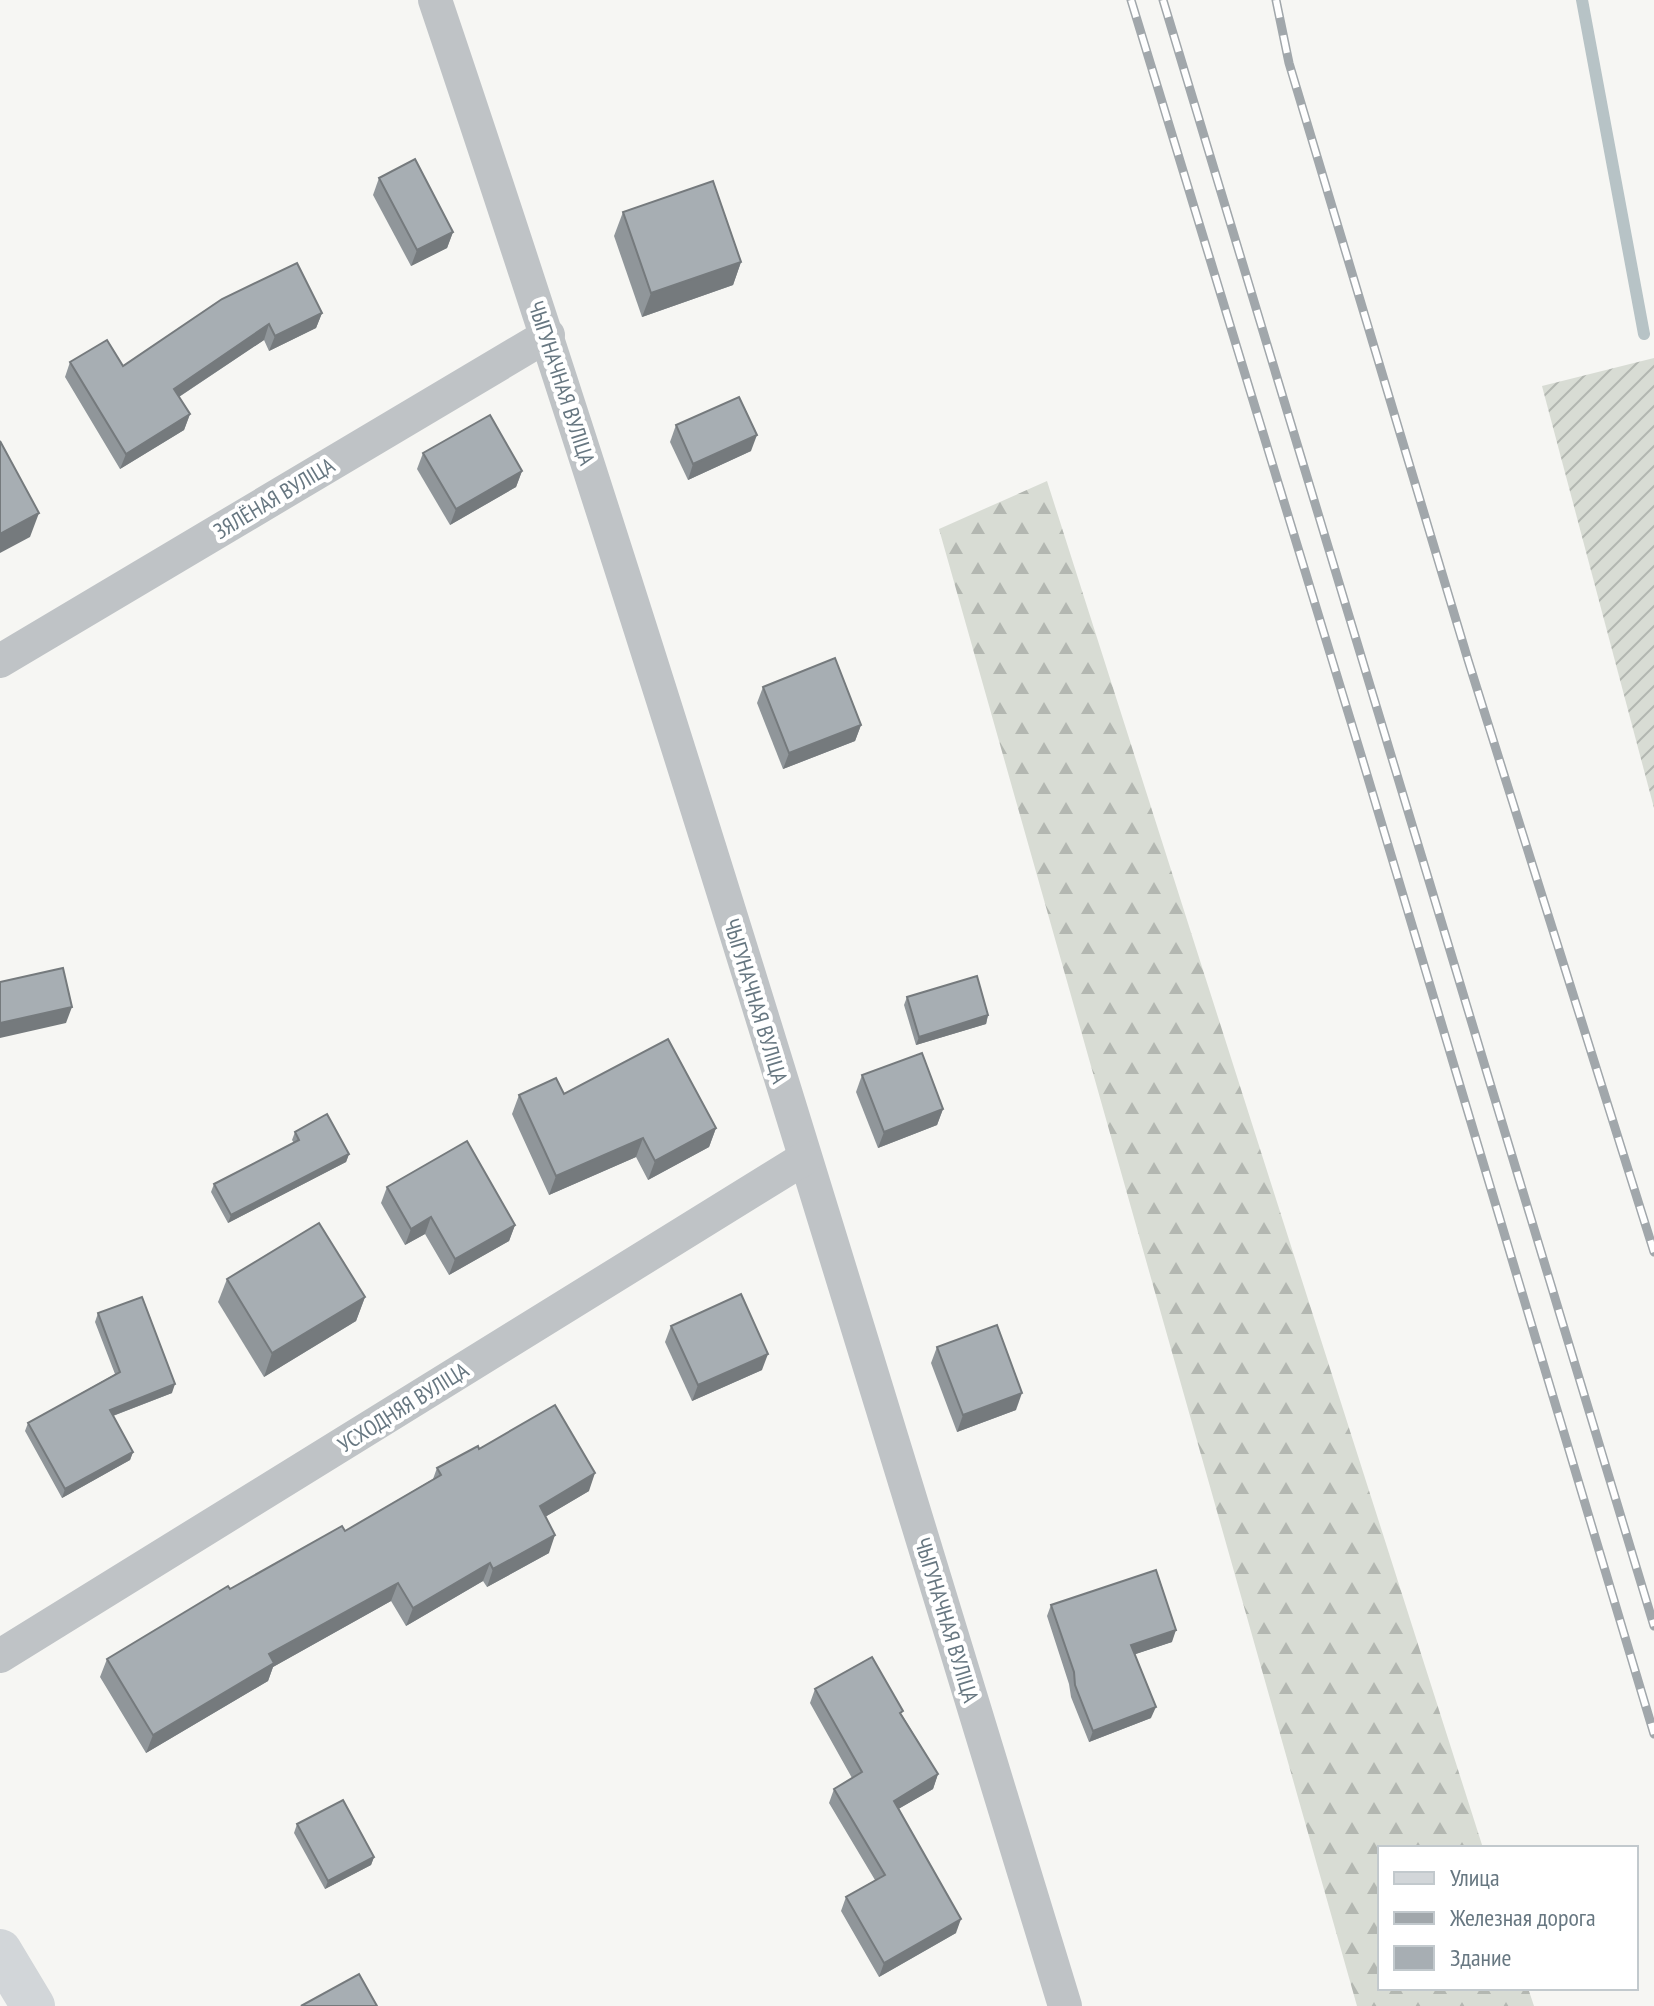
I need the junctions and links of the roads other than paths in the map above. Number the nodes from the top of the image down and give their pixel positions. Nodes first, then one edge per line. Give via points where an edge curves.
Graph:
1 (435, 0) edge
2 (548, 335) junction
3 (0, 661) edge
4 (805, 1158) junction
5 (0, 1656) edge
6 (0, 1951) edge
7 (33, 2006) edge
8 (1065, 2006) edge

1 - 2 street, ЧЫГУНАЧНАЯ ВУЛІЦА
2 - 3 street, ЗЯЛЁНАЯ ВУЛІЦА
2 - 4 street, ЧЫГУНАЧНАЯ ВУЛІЦА
4 - 5 street, УСХОДНЯЯ ВУЛІЦА
4 - 8 street, ЧЫГУНАЧНАЯ ВУЛІЦА
6 - 7 main road

